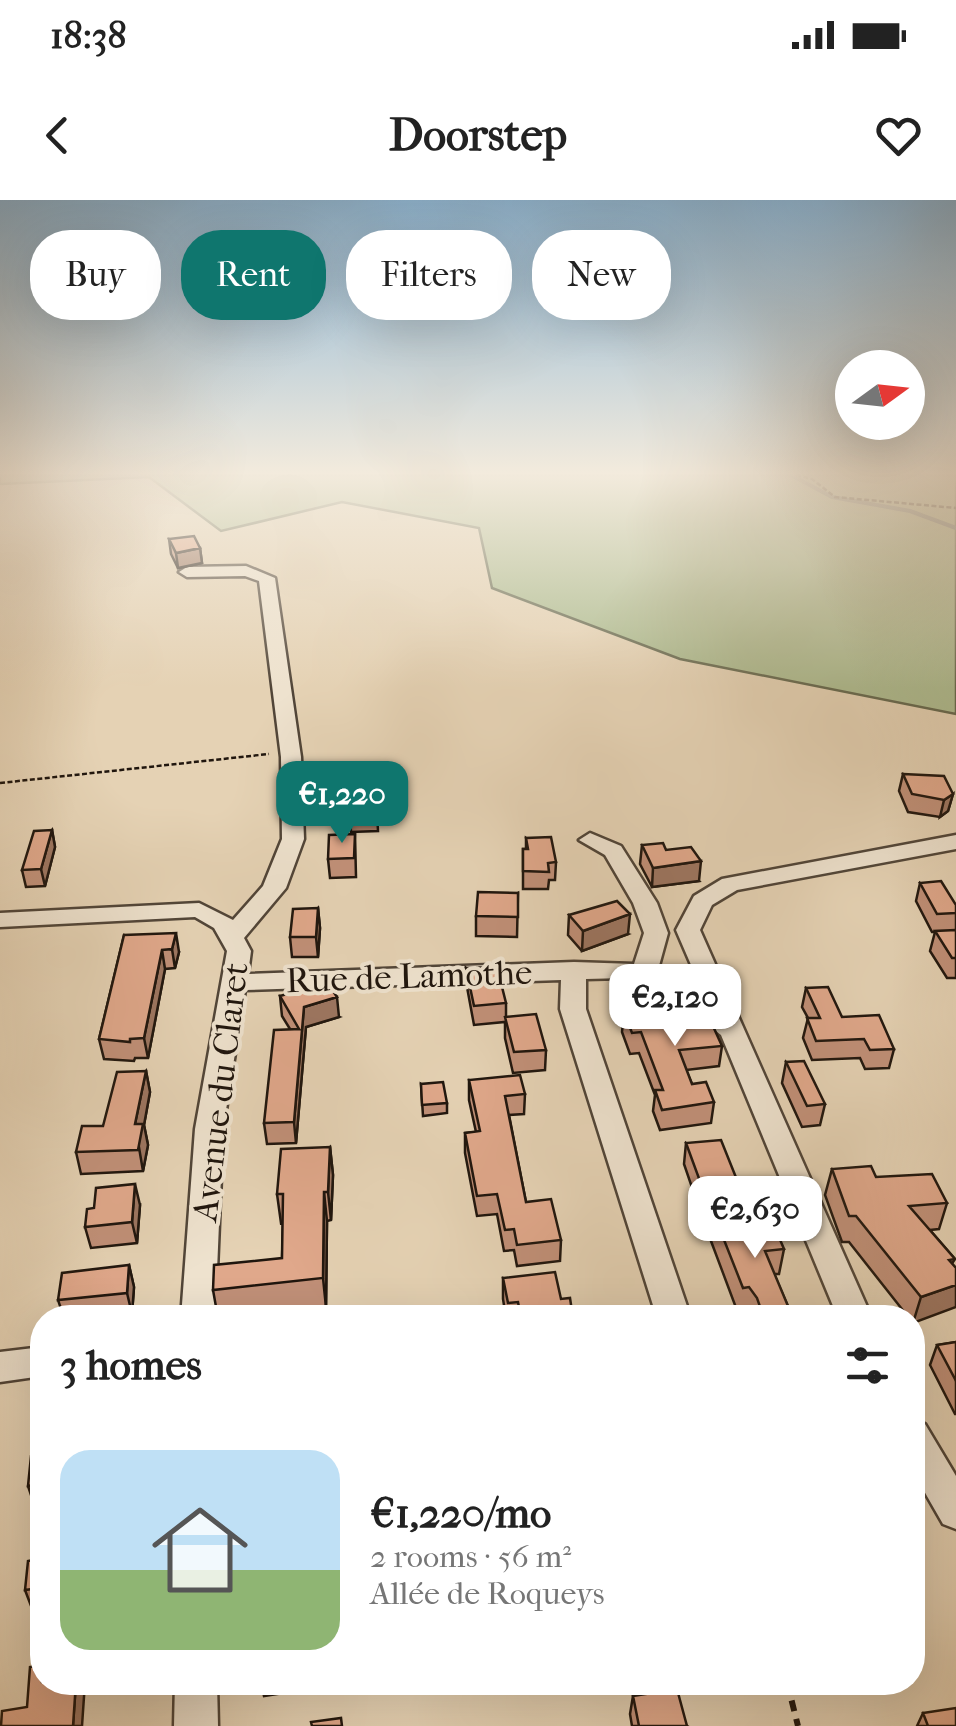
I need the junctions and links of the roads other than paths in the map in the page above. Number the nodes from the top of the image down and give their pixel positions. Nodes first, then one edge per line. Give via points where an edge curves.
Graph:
1 (187, 572) dead end
2 (590, 840) dead end
3 (956, 842) edge
4 (0, 920) edge
5 (231, 937) junction
6 (702, 962) junction
7 (574, 970) junction
8 (649, 979) junction
9 (237, 982) junction
10 (732, 1030) junction
11 (199, 1305) edge
12 (670, 1305) edge
13 (849, 1305) edge
14 (30, 1363) edge
15 (0, 1367) edge
16 (925, 1457) edge
17 (956, 1511) edge
18 (196, 1695) edge
19 (196, 1726) edge

1 - 5 street via 246,571 268,578 292,757 294,839 274,888
2 - 8 street via 613,851 646,903 656,933
3 - 6 street via 730,884 702,901 688,930
4 - 5 street, Avenue du Claret via 199,910 223,923
5 - 9 street, Avenue du Claret via 239,950
6 - 8 street via 678,975
6 - 10 street
7 - 8 street, Rue de Lamothe via 628,970
7 - 9 street, Rue de Lamothe
7 - 12 street via 573,1009
8 - 10 street, Rue de Lamothe via 688,996
9 - 11 street, Avenue du Claret via 209,1129
10 - 13 street, Rue de Lamothe
14 - 15 street
16 - 17 street
18 - 19 street

